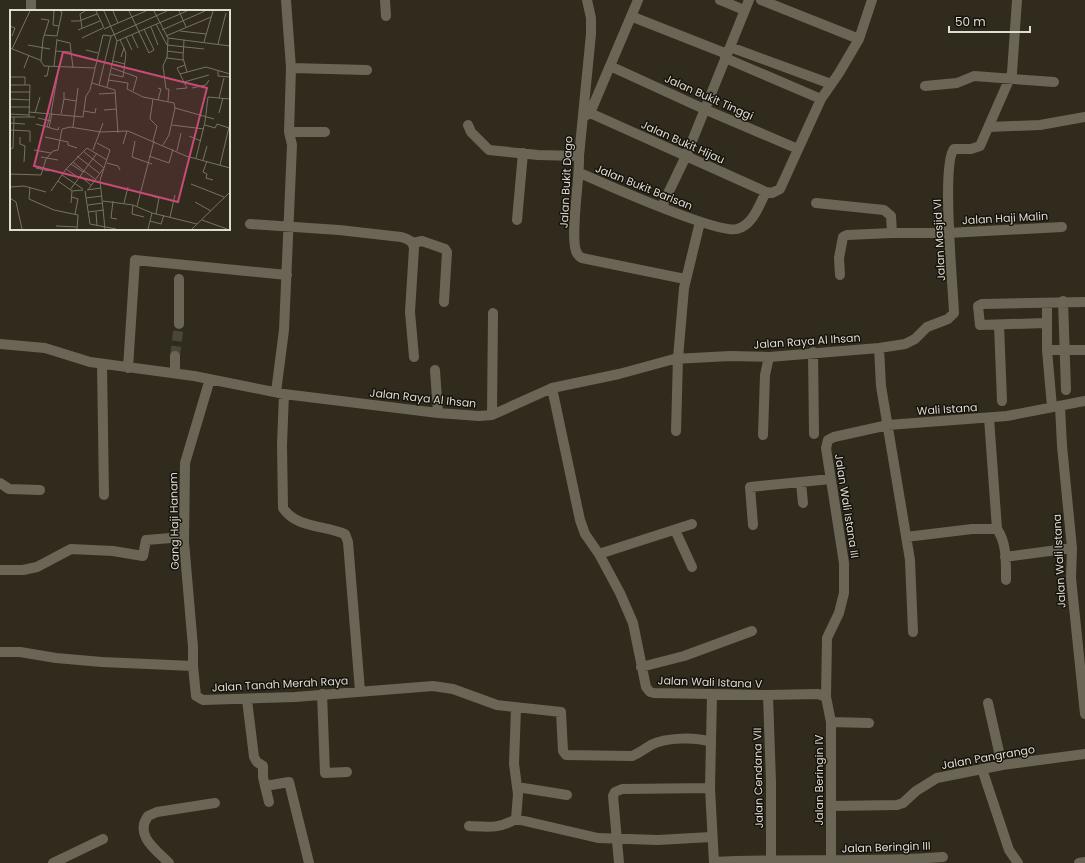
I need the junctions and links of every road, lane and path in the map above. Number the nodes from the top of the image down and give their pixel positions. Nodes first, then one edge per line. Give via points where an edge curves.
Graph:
1 (31, 0) edge
2 (286, 0) edge
3 (386, 0) edge
4 (587, 0) edge
5 (638, 0) edge
6 (720, 0) edge
7 (749, 0) edge
8 (760, 0) edge
9 (872, 0) edge
10 (1017, 0) edge
11 (32, 10) edge
12 (744, 10) junction
13 (386, 16) dead end
14 (632, 17) junction
15 (859, 39) junction
16 (728, 53) junction
17 (610, 66) junction
18 (291, 68) junction
19 (367, 70) dead end
20 (1009, 78) junction
21 (1054, 82) dead end
22 (831, 84) junction
23 (925, 86) dead end
24 (821, 99) junction
25 (704, 109) junction
26 (586, 116) junction
27 (1085, 117) edge
28 (468, 125) dead end
29 (989, 127) junction
30 (289, 132) junction
31 (325, 132) dead end
32 (798, 149) junction
33 (523, 153) junction
34 (579, 156) junction
35 (686, 156) junction
36 (580, 173) junction
37 (766, 192) junction
38 (816, 203) dead end
39 (662, 206) junction
40 (517, 220) dead end
41 (700, 222) junction
42 (250, 224) dead end
43 (1062, 227) dead end
44 (289, 228) junction
45 (892, 233) junction
46 (948, 233) junction
47 (413, 244) junction
48 (286, 275) junction
49 (840, 275) dead end
50 (179, 279) dead end
51 (685, 279) junction
52 (444, 302) dead end
53 (1063, 302) junction
54 (1085, 302) edge
55 (1047, 303) junction
56 (493, 313) dead end
57 (951, 317) joint
58 (179, 324) tunnel mouth
59 (1046, 324) junction
60 (999, 325) junction
61 (0, 344) edge
62 (879, 348) junction
63 (1047, 350) junction
64 (1066, 350) junction
65 (1085, 350) edge
66 (813, 352) junction
67 (175, 356) tunnel mouth
68 (414, 357) dead end
69 (769, 358) junction
70 (676, 359) junction
71 (102, 364) junction
72 (128, 368) junction
73 (435, 370) dead end
74 (175, 373) junction
75 (210, 379) junction
76 (552, 388) junction
77 (1066, 390) dead end
78 (280, 393) junction
79 (1002, 401) dead end
80 (1085, 401) edge
81 (1056, 407) junction
82 (438, 413) junction
83 (492, 415) junction
84 (989, 418) junction
85 (888, 425) junction
86 (676, 430) dead end
87 (814, 434) dead end
88 (763, 435) dead end
89 (831, 479) junction
90 (0, 483) edge
91 (801, 483) junction
92 (40, 490) dead end
93 (104, 494) dead end
94 (803, 502) dead end
95 (692, 524) dead end
96 (753, 525) dead end
97 (997, 529) junction
98 (675, 530) junction
99 (906, 537) junction
100 (184, 538) junction
101 (1072, 548) junction
102 (599, 554) junction
103 (1005, 558) junction
104 (692, 567) dead end
105 (0, 570) edge
106 (1006, 580) dead end
107 (752, 631) dead end
108 (913, 632) dead end
109 (0, 652) edge
110 (193, 666) junction
111 (641, 667) junction
112 (360, 691) junction
113 (322, 694) junction
114 (712, 694) junction
115 (768, 696) junction
116 (826, 697) junction
117 (247, 700) junction
118 (988, 703) dead end
119 (516, 708) junction
120 (1085, 714) edge
121 (831, 722) junction
122 (869, 723) dead end
123 (711, 742) junction
124 (1085, 754) edge
125 (1002, 766) junction
126 (982, 769) junction
127 (347, 772) dead end
128 (265, 786) junction
129 (517, 787) junction
130 (710, 788) junction
131 (567, 795) dead end
132 (269, 802) dead end
133 (215, 803) dead end
134 (831, 806) junction
135 (516, 819) junction
136 (469, 826) dead end
137 (711, 837) junction
138 (618, 838) junction
139 (103, 839) dead end
140 (943, 857) dead end
141 (771, 861) edge
142 (831, 862) edge
143 (1085, 862) edge
144 (54, 863) edge
145 (169, 863) edge
146 (309, 863) edge
147 (620, 863) edge
148 (714, 863) edge
149 (1018, 863) edge
150 (1079, 863) edge

1 - 11 street
2 - 18 street
3 - 13 street
4 - 26 street, Jalan Bukit Dago via 591,34
5 - 14 street
6 - 12 street
7 - 12 street
8 - 15 street
9 - 15 street
10 - 20 street, Jalan Masjid VI via 1012,73
12 - 16 street
14 - 16 street
14 - 17 street
15 - 22 street
16 - 22 street
16 - 24 street
16 - 25 street
17 - 25 street, Jalan Bukit Tinggi
17 - 26 street
18 - 19 street
18 - 30 street
20 - 21 street
20 - 23 street via 974,76 957,83
20 - 29 street, Jalan Masjid VI
22 - 24 street
24 - 32 street
25 - 32 street, Jalan Bukit Tinggi
25 - 35 street
26 - 34 street, Jalan Bukit Dago
26 - 35 street, Jalan Bukit Hijau
27 - 29 street via 1040,125
28 - 33 street via 471,132 489,150
29 - 46 street, Jalan Masjid VI via 980,146 952,151
30 - 31 street
30 - 44 street via 292,145
32 - 37 street via 780,189 772,193
33 - 34 street
33 - 40 street
34 - 36 street, Jalan Bukit Dago
35 - 37 street, Jalan Bukit Hijau
35 - 39 street
36 - 39 street, Jalan Bukit Barisan
36 - 51 street, Jalan Bukit Dago via 575,234 576,251 580,257
37 - 41 street, Jalan Bukit Barisan via 747,224 726,230
38 - 45 street via 884,210 891,216
39 - 41 street, Jalan Bukit Barisan
41 - 51 street
42 - 44 street
43 - 46 street, Jalan Haji Malin
44 - 47 street via 339,230 401,237
44 - 48 street
45 - 46 street, Jalan Haji Malin
45 - 49 street, Jalan Haji Malin via 843,237 839,258
46 - 57 street, Jalan Masjid VI via 954,306
47 - 52 street via 422,241 443,246 447,252
47 - 68 street via 410,312
48 - 72 street via 135,260
48 - 78 street
50 - 58 street
51 - 70 street
53 - 54 street
53 - 55 street
53 - 64 street
55 - 59 street, Jalan Wali Istana
55 - 60 street via 978,306 980,325
56 - 83 street
57 - 62 street, Jalan Raya Al Ihsan via 927,327 911,342
59 - 60 street
59 - 63 street, Jalan Wali Istana
60 - 79 street
61 - 71 street, Jalan Raya Al Ihsan via 45,348 72,358
62 - 66 street, Jalan Raya Al Ihsan
62 - 85 street via 881,386
63 - 64 street
63 - 81 street, Jalan Wali Istana
64 - 65 street
64 - 77 street
66 - 69 street, Jalan Raya Al Ihsan
66 - 87 street
67 - 74 street
69 - 70 street, Jalan Raya Al Ihsan via 730,356
69 - 88 street via 765,375
70 - 76 street, Jalan Raya Al Ihsan
70 - 86 street
71 - 72 street, Jalan Raya Al Ihsan
71 - 93 street
72 - 74 street, Jalan Raya Al Ihsan
73 - 82 street
74 - 75 street, Jalan Raya Al Ihsan
75 - 78 street, Jalan Raya Al Ihsan
75 - 100 street, Gang Haji Hanam via 185,463
76 - 83 street, Jalan Raya Al Ihsan
76 - 102 street, Jalan Wali Istana V via 580,520 585,534
78 - 82 street, Jalan Raya Al Ihsan
78 - 112 street via 283,508 287,515 300,522 345,534 348,542
80 - 81 street, Wali Istana
81 - 84 street, Wali Istana
81 - 101 street, Jalan Wali Istana
82 - 83 street, Jalan Raya Al Ihsan
84 - 85 street, Wali Istana
84 - 97 street
85 - 89 street, Jalan Wali Istana III via 828,440 826,448
85 - 99 street
89 - 91 street
89 - 116 street, Jalan Wali Istana III via 844,563 844,593 839,613 827,638
90 - 92 street via 9,489
91 - 94 street
91 - 96 street via 750,487
95 - 98 street
97 - 99 street via 972,529
97 - 103 street via 1001,535
98 - 102 street
98 - 104 street
99 - 108 street via 910,560
100 - 105 street via 146,540 143,556 113,551 71,549 37,567
100 - 110 street, Gang Haji Hanam
101 - 103 street
101 - 120 street, Jalan Wali Istana via 1071,586
102 - 111 street, Jalan Wali Istana V via 633,623
103 - 106 street
107 - 111 street via 684,656
109 - 110 street via 102,662
110 - 117 street, Jalan Tanah Merah Raya via 196,696 203,700
111 - 114 street, Jalan Wali Istana V via 646,687 650,692
112 - 113 street, Jalan Tanah Merah Raya
112 - 119 street, Jalan Tanah Merah Raya via 432,686
113 - 117 street, Jalan Tanah Merah Raya
113 - 127 street via 325,773
114 - 115 street, Jalan Wali Istana V
114 - 123 street
115 - 116 street, Jalan Wali Istana V via 818,694
115 - 141 street, Jalan Cendana VII
116 - 121 street, Jalan Beringin IV
117 - 128 street via 253,732 254,757 263,766
118 - 125 street
119 - 123 street, Jalan Tanah Merah Raya via 561,712 566,755 632,756 664,741 676,739
119 - 129 street via 514,764
121 - 122 street
121 - 134 street, Jalan Beringin IV
123 - 130 street
124 - 125 street, Jalan Pangrango
125 - 126 street, Jalan Pangrango
126 - 134 street, Jalan Pangrango via 937,778 897,805
126 - 149 street via 1009,850
128 - 132 street
128 - 146 street via 289,782
129 - 131 street
129 - 135 street
130 - 137 street
130 - 138 street via 618,790 613,796
133 - 145 street via 157,812 148,816 142,826 143,832 147,840
134 - 142 street, Jalan Beringin IV
135 - 136 street via 493,828
135 - 138 street via 598,838
137 - 138 street via 658,840
137 - 148 street
138 - 147 street
139 - 144 street
140 - 142 street, Jalan Beringin III
141 - 142 street, Jalan Beringin III
141 - 148 street, Jalan Beringin III
143 - 150 street

